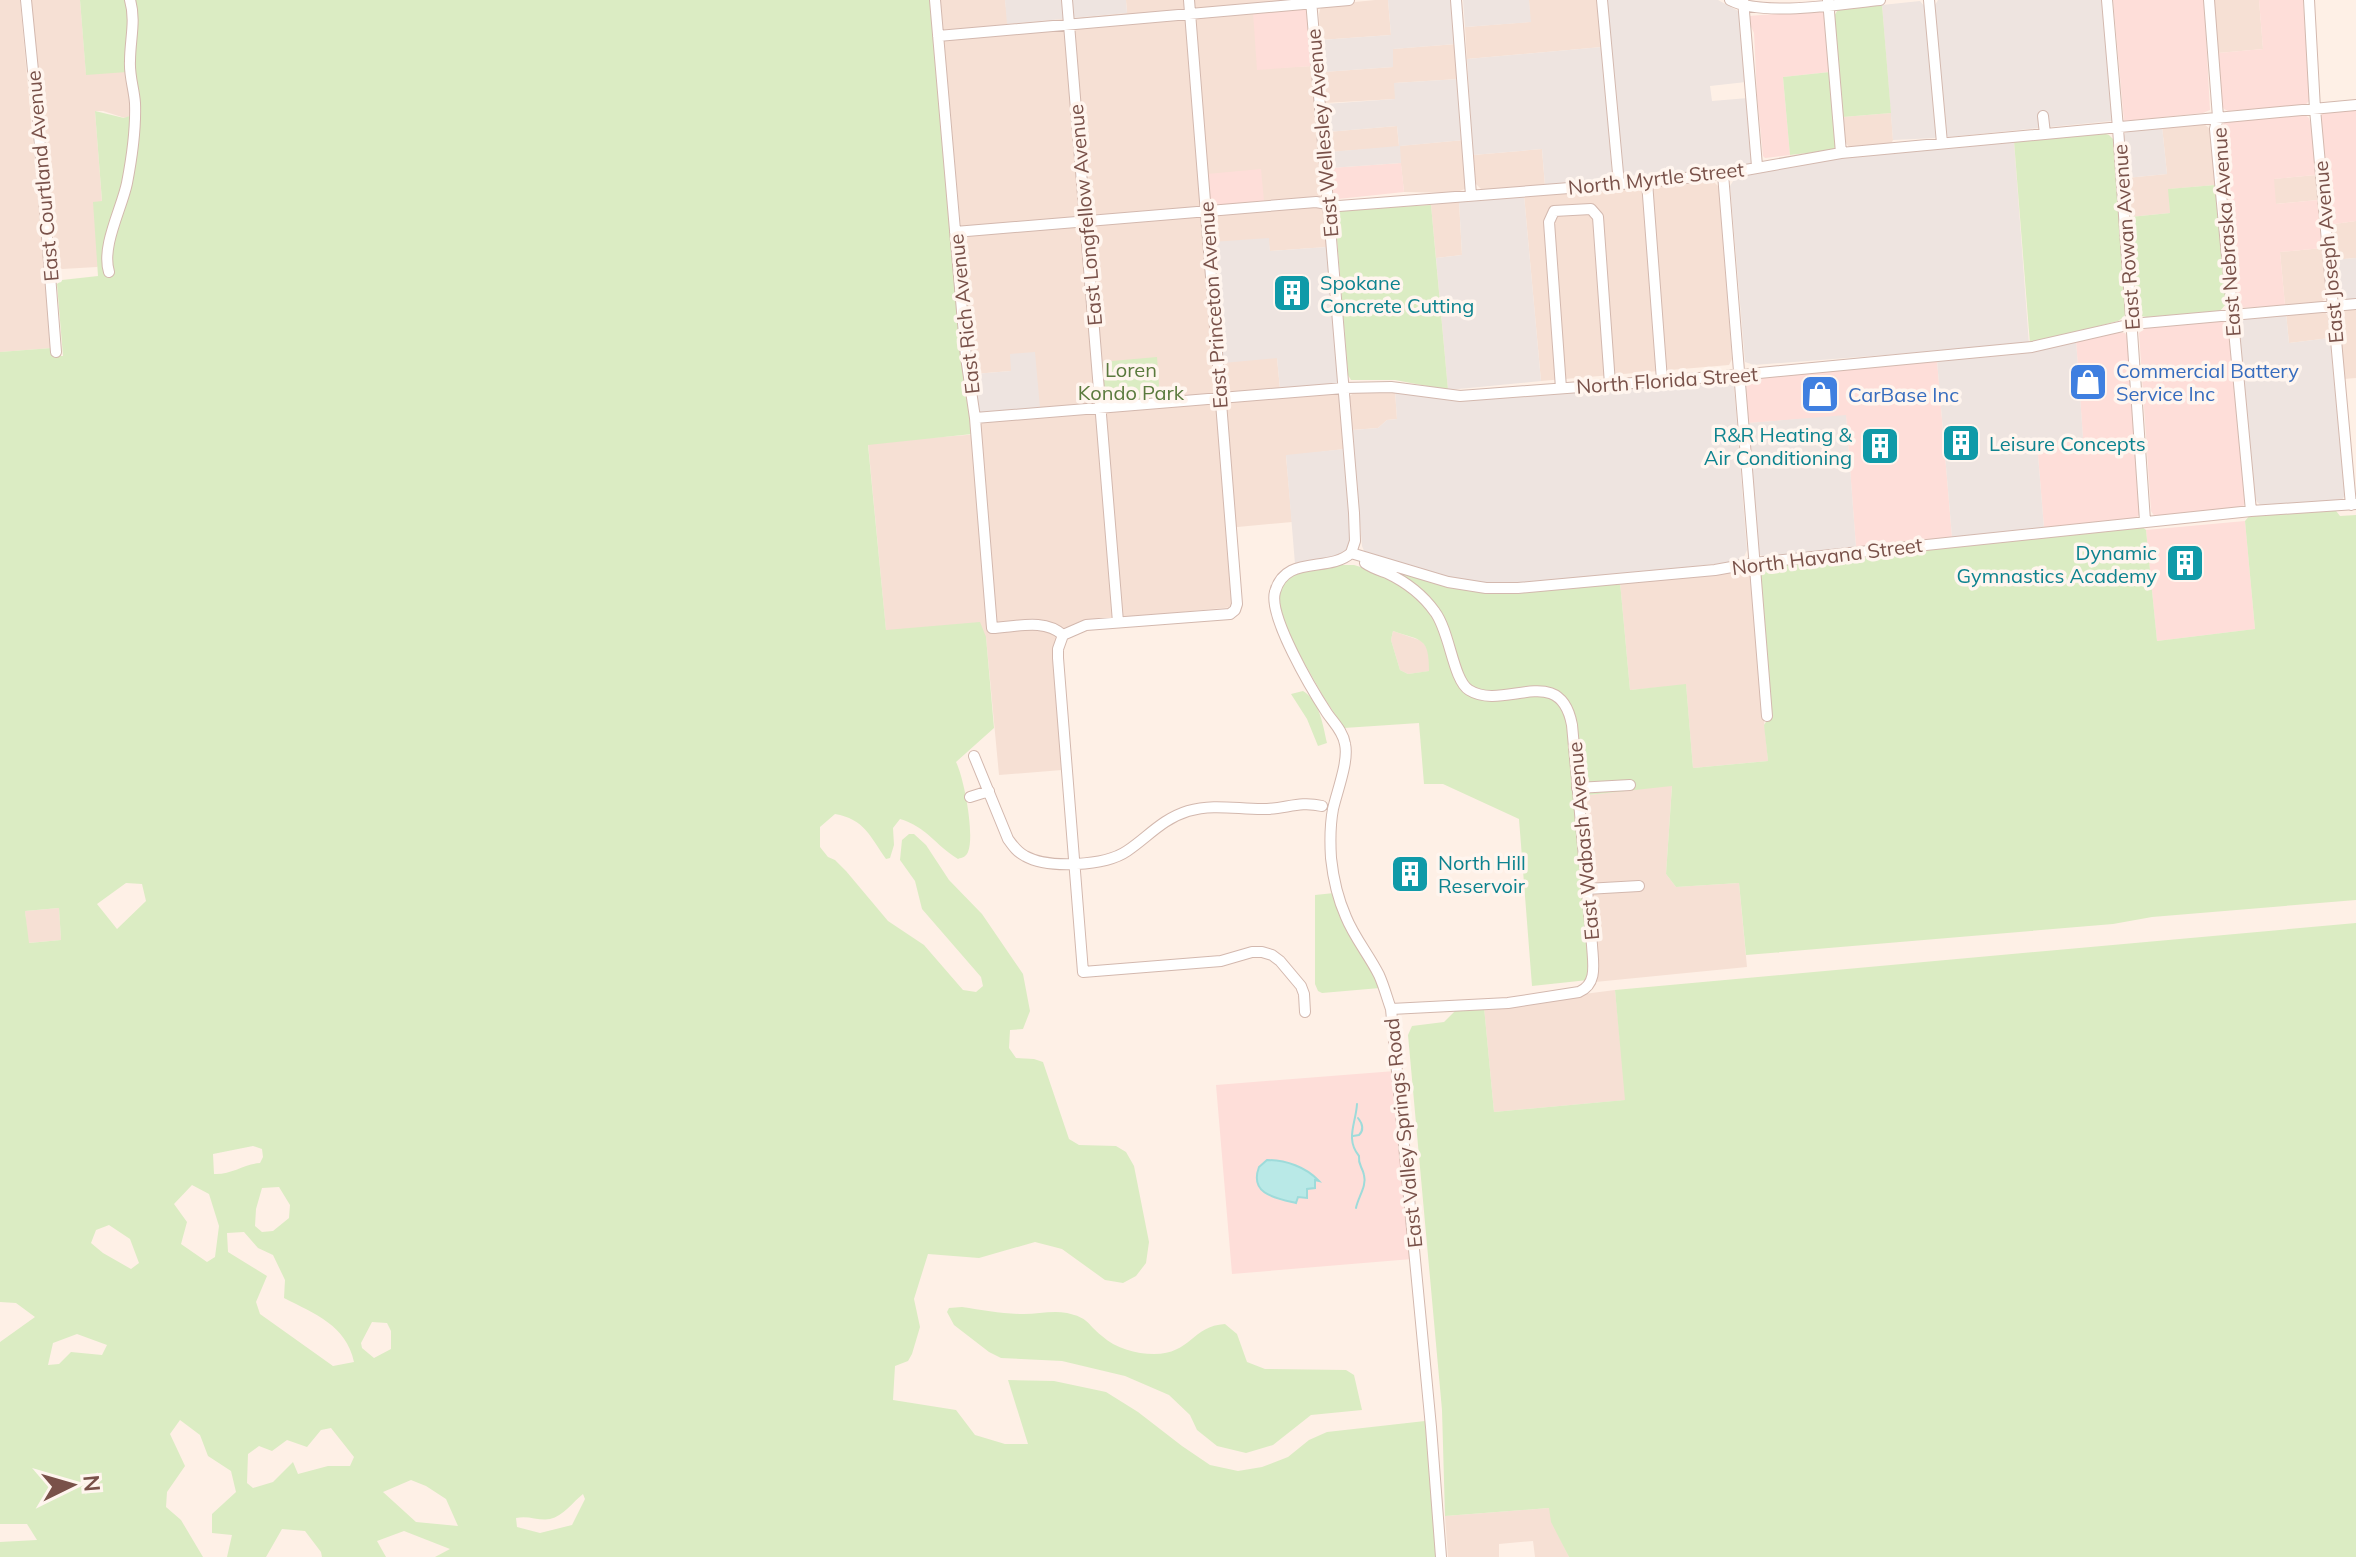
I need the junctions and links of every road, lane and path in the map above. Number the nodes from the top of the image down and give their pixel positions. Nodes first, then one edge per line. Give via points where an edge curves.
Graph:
1 (26, 0) edge
2 (130, 0) edge
3 (935, 0) edge
4 (1067, 0) edge
5 (1189, 0) edge
6 (1349, 0) edge
7 (1456, 0) edge
8 (1602, 0) edge
9 (1730, 0) edge
10 (1880, 0) edge
11 (1929, 0) edge
12 (2107, 0) edge
13 (2209, 0) edge
14 (2309, 0) edge
15 (1312, 2) edge
16 (1828, 2) edge
17 (1743, 3) edge
18 (1190, 14) junction
19 (1069, 24) junction
20 (938, 36) junction
21 (2356, 105) edge
22 (2315, 109) junction
23 (2043, 116) dead end
24 (2218, 117) junction
25 (2118, 128) junction
26 (2045, 134) junction
27 (1942, 143) junction
28 (1841, 153) junction
29 (1757, 166) junction
30 (1723, 174) junction
31 (1647, 182) junction
32 (1619, 184) junction
33 (1471, 195) junction
34 (1327, 204) junction
35 (1206, 210) junction
36 (1085, 221) junction
37 (955, 232) junction
38 (109, 272) dead end
39 (2356, 304) edge
40 (2333, 306) junction
41 (2232, 315) junction
42 (2132, 324) junction
43 (56, 352) dead end
44 (1739, 375) junction
45 (1662, 380) junction
46 (1610, 384) junction
47 (1344, 388) junction
48 (1561, 388) junction
49 (1220, 398) junction
50 (1100, 408) junction
51 (975, 418) junction
52 (2354, 504) edge
53 (2251, 511) junction
54 (2145, 521) junction
55 (1351, 553) junction
56 (1363, 558) junction
57 (1754, 563) junction
58 (1118, 622) junction
59 (1063, 635) junction
60 (1767, 716) dead end
61 (974, 756) dead end
62 (1630, 785) dead end
63 (1577, 788) junction
64 (989, 791) junction
65 (970, 797) dead end
66 (1322, 806) dead end
67 (1076, 863) junction
68 (1639, 886) dead end
69 (1586, 889) junction
70 (1391, 1009) junction
71 (1305, 1012) dead end
72 (1441, 1557) edge

1 - 43 street, East Courtland Avenue
2 - 38 street via 134,130
3 - 20 street, East Rich Avenue
4 - 19 street, East Longfellow Avenue
5 - 18 street, East Princeton Avenue
6 - 15 street
7 - 33 street
8 - 32 street
9 - 17 street
10 - 16 street
11 - 27 street
12 - 25 street, East Rowan Avenue
13 - 24 street, East Nebraska Avenue
14 - 22 street, East Joseph Avenue
15 - 18 street
15 - 34 street, East Wellesley Avenue
16 - 17 street via 1766,9
16 - 28 street
17 - 29 street
18 - 19 street
18 - 35 street, East Princeton Avenue
19 - 20 street
19 - 36 street, East Longfellow Avenue
20 - 37 street, East Rich Avenue
21 - 22 street, North Myrtle Street
22 - 24 street, North Myrtle Street
22 - 40 street, East Joseph Avenue
23 - 26 street
24 - 25 street, North Myrtle Street
24 - 41 street, East Nebraska Avenue
25 - 26 street, North Myrtle Street
25 - 42 street, East Rowan Avenue
26 - 27 street, North Myrtle Street
27 - 28 street, North Myrtle Street
28 - 29 street, North Myrtle Street
29 - 30 street, North Myrtle Street
30 - 31 street, North Myrtle Street
30 - 44 street
31 - 32 street, North Myrtle Street
31 - 45 street
32 - 33 street, North Myrtle Street
33 - 34 street, North Myrtle Street
34 - 35 street, North Myrtle Street
34 - 47 street, East Wellesley Avenue
35 - 36 street, North Myrtle Street
35 - 49 street, East Princeton Avenue
36 - 37 street, North Myrtle Street
36 - 50 street, East Longfellow Avenue
37 - 51 street, East Rich Avenue
39 - 40 street, North Florida Street
40 - 41 street, North Florida Street
40 - 52 street, East Joseph Avenue
41 - 42 street, North Florida Street
41 - 53 street, East Nebraska Avenue
42 - 44 street, North Florida Street via 2032,347
42 - 54 street, East Rowan Avenue
44 - 45 street, North Florida Street
44 - 57 street
45 - 46 street, North Florida Street
46 - 48 street, North Florida Street
46 - 48 street via 1598,217 1591,209 1554,211 1549,222
47 - 48 street, North Florida Street via 1391,387 1460,396
47 - 49 street, North Florida Street
47 - 55 street, East Wellesley Avenue via 1355,529
49 - 50 street, North Florida Street
49 - 58 street, East Princeton Avenue via 1235,610
50 - 51 street, North Florida Street
50 - 58 street, East Longfellow Avenue
51 - 59 street, East Rich Avenue via 992,628 1044,624
52 - 53 street, North Havana Street
53 - 54 street, North Havana Street
54 - 57 street, North Havana Street
55 - 56 street, North Havana Street
55 - 70 street, East Valley Springs Road via 1289,572 1276,587 1274,606 1314,692 1346,743 1332,812 1334,876 1346,917 1381,979
56 - 57 street, North Havana Street via 1436,580 1498,589
56 - 63 street, East Wabash Avenue via 1368,566 1410,587 1435,612 1467,688 1485,695 1541,691 1560,699 1572,725
57 - 60 street
58 - 59 street via 1086,625
59 - 67 street via 1058,658
61 - 64 street
62 - 63 street
63 - 69 street, East Wabash Avenue
64 - 65 street
64 - 67 street via 1016,850 1037,861
66 - 67 street via 1189,811 1157,826 1113,858
67 - 71 street via 1083,972 1221,961 1262,952 1280,961 1301,986
68 - 69 street
69 - 70 street, East Wabash Avenue via 1593,956 1589,986 1508,1003
70 - 72 street, East Valley Springs Road

